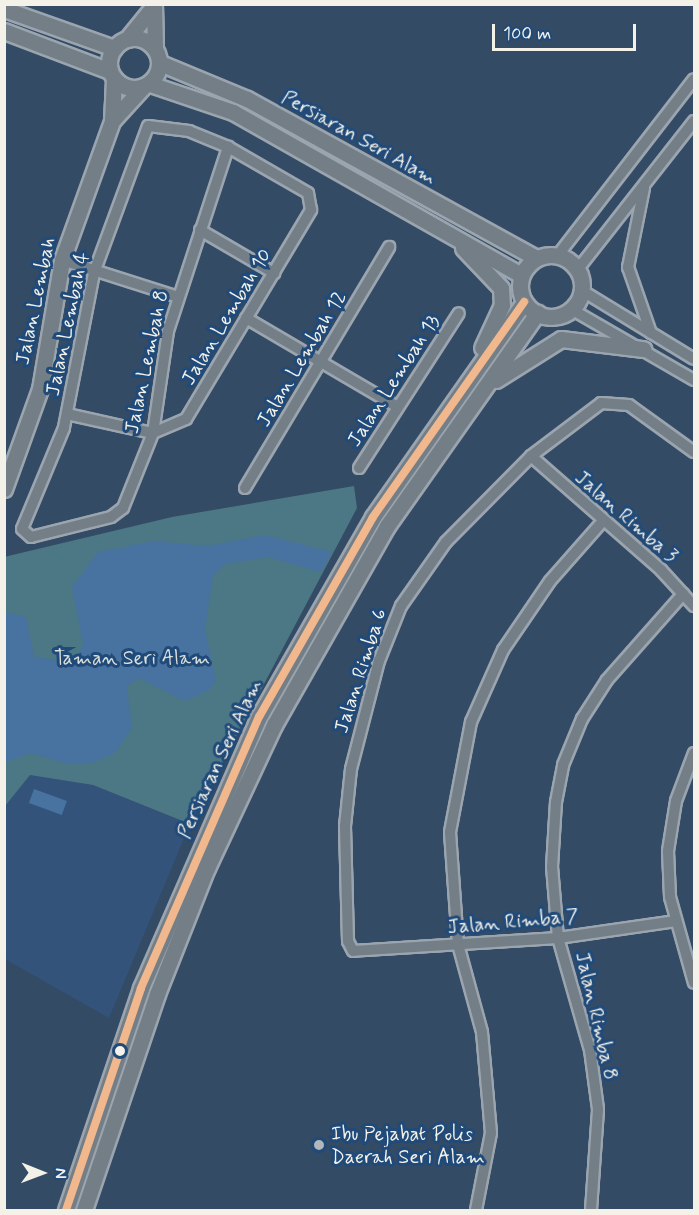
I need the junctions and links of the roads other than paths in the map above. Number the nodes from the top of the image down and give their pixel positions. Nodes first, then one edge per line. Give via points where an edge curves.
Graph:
1 (153, 6) edge
2 (4, 9) edge
3 (4, 31) edge
4 (120, 44) junction
5 (157, 56) junction
6 (112, 75) junction
7 (694, 79) edge
8 (146, 86) junction
9 (694, 121) edge
10 (112, 122) junction
11 (228, 147) junction
12 (645, 185) junction
13 (435, 224) junction
14 (200, 230) junction
15 (389, 247) dead end
16 (558, 255) junction
17 (534, 257) junction
18 (62, 260) junction
19 (578, 269) junction
20 (94, 273) junction
21 (274, 273) junction
22 (521, 274) junction
23 (581, 290) junction
24 (178, 297) junction
25 (524, 302) junction
26 (571, 309) junction
27 (459, 313) dead end
28 (537, 313) junction
29 (246, 318) junction
30 (651, 333) junction
31 (643, 349) junction
32 (694, 359) edge
33 (321, 362) junction
34 (468, 378) junction
35 (694, 380) edge
36 (484, 390) junction
37 (398, 407) junction
38 (67, 414) junction
39 (153, 433) junction
40 (694, 452) edge
41 (531, 456) junction
42 (359, 468) dead end
43 (245, 488) dead end
44 (4, 489) edge
45 (118, 514) joint
46 (602, 522) junction
47 (683, 594) junction
48 (694, 606) edge
49 (694, 753) edge
50 (676, 921) junction
51 (558, 938) junction
52 (458, 944) junction
53 (353, 951) joint
54 (694, 983) edge
55 (66, 1210) edge
56 (84, 1210) edge
57 (476, 1210) edge
58 (591, 1210) edge

1 - 4 street
1 - 5 street
2 - 4 street
3 - 6 street
4 - 5 street via 142,39
4 - 6 street
5 - 8 street
5 - 17 street, Persiaran Seri Alam via 247,99
6 - 8 street via 127,88
6 - 10 street, Jalan Lembah
7 - 16 street
8 - 10 street, Jalan Lembah
8 - 13 street, Persiaran Seri Alam via 233,112
9 - 12 street
10 - 18 street, Jalan Lembah
11 - 14 street, Jalan Lembah 8
11 - 20 street, Jalan Lembah 4 via 153,124 144,131
11 - 21 street, Jalan Lembah 10 via 312,200
12 - 19 street
12 - 30 street via 628,267
13 - 22 street, Persiaran Seri Alam
13 - 34 street via 501,288 502,305
14 - 21 street
14 - 24 street, Jalan Lembah 8
15 - 33 street, Jalan Lembah 12
16 - 17 street
16 - 19 street
17 - 22 street
18 - 20 street
18 - 44 street, Jalan Lembah via 40,389
19 - 23 street
20 - 24 street
20 - 38 street, Jalan Lembah 4
21 - 29 street, Jalan Lembah 10
22 - 25 street
23 - 26 street
23 - 30 street
24 - 39 street, Jalan Lembah 8
25 - 28 street
25 - 34 street, Persiaran Seri Alam
26 - 28 street via 555,317
26 - 31 street
27 - 37 street, Jalan Lembah 13
28 - 36 street, Persiaran Seri Alam
29 - 33 street
29 - 39 street, Jalan Lembah 10 via 186,420
30 - 32 street
31 - 35 street
31 - 36 street via 561,339 536,350
33 - 37 street
33 - 43 street, Jalan Lembah 12
34 - 55 street, Persiaran Seri Alam via 373,517 259,717 141,988
36 - 56 street, Persiaran Seri Alam via 387,526 274,726 207,868 157,994
37 - 42 street, Jalan Lembah 13
38 - 39 street
38 - 45 street, Jalan Lembah 4 via 22,529 26,534
39 - 45 street, Jalan Lembah 8
40 - 41 street, Jalan Rimba 6 via 622,402 593,408
41 - 46 street, Jalan Rimba 3
41 - 53 street, Jalan Rimba 6 via 446,542 401,606 379,661 351,769 345,826 348,941
46 - 47 street, Jalan Rimba 3
46 - 52 street via 550,581 503,650 471,722 450,832
47 - 48 street, Jalan Rimba 3
47 - 51 street, Jalan Rimba 8 via 607,680 582,719 563,765 552,867
49 - 50 street via 676,801 668,851
50 - 51 street, Jalan Rimba 7
50 - 54 street
51 - 52 street, Jalan Rimba 7
51 - 58 street, Jalan Rimba 8 via 590,1050 598,1109
52 - 53 street, Jalan Rimba 7
52 - 57 street via 482,1032 491,1133

